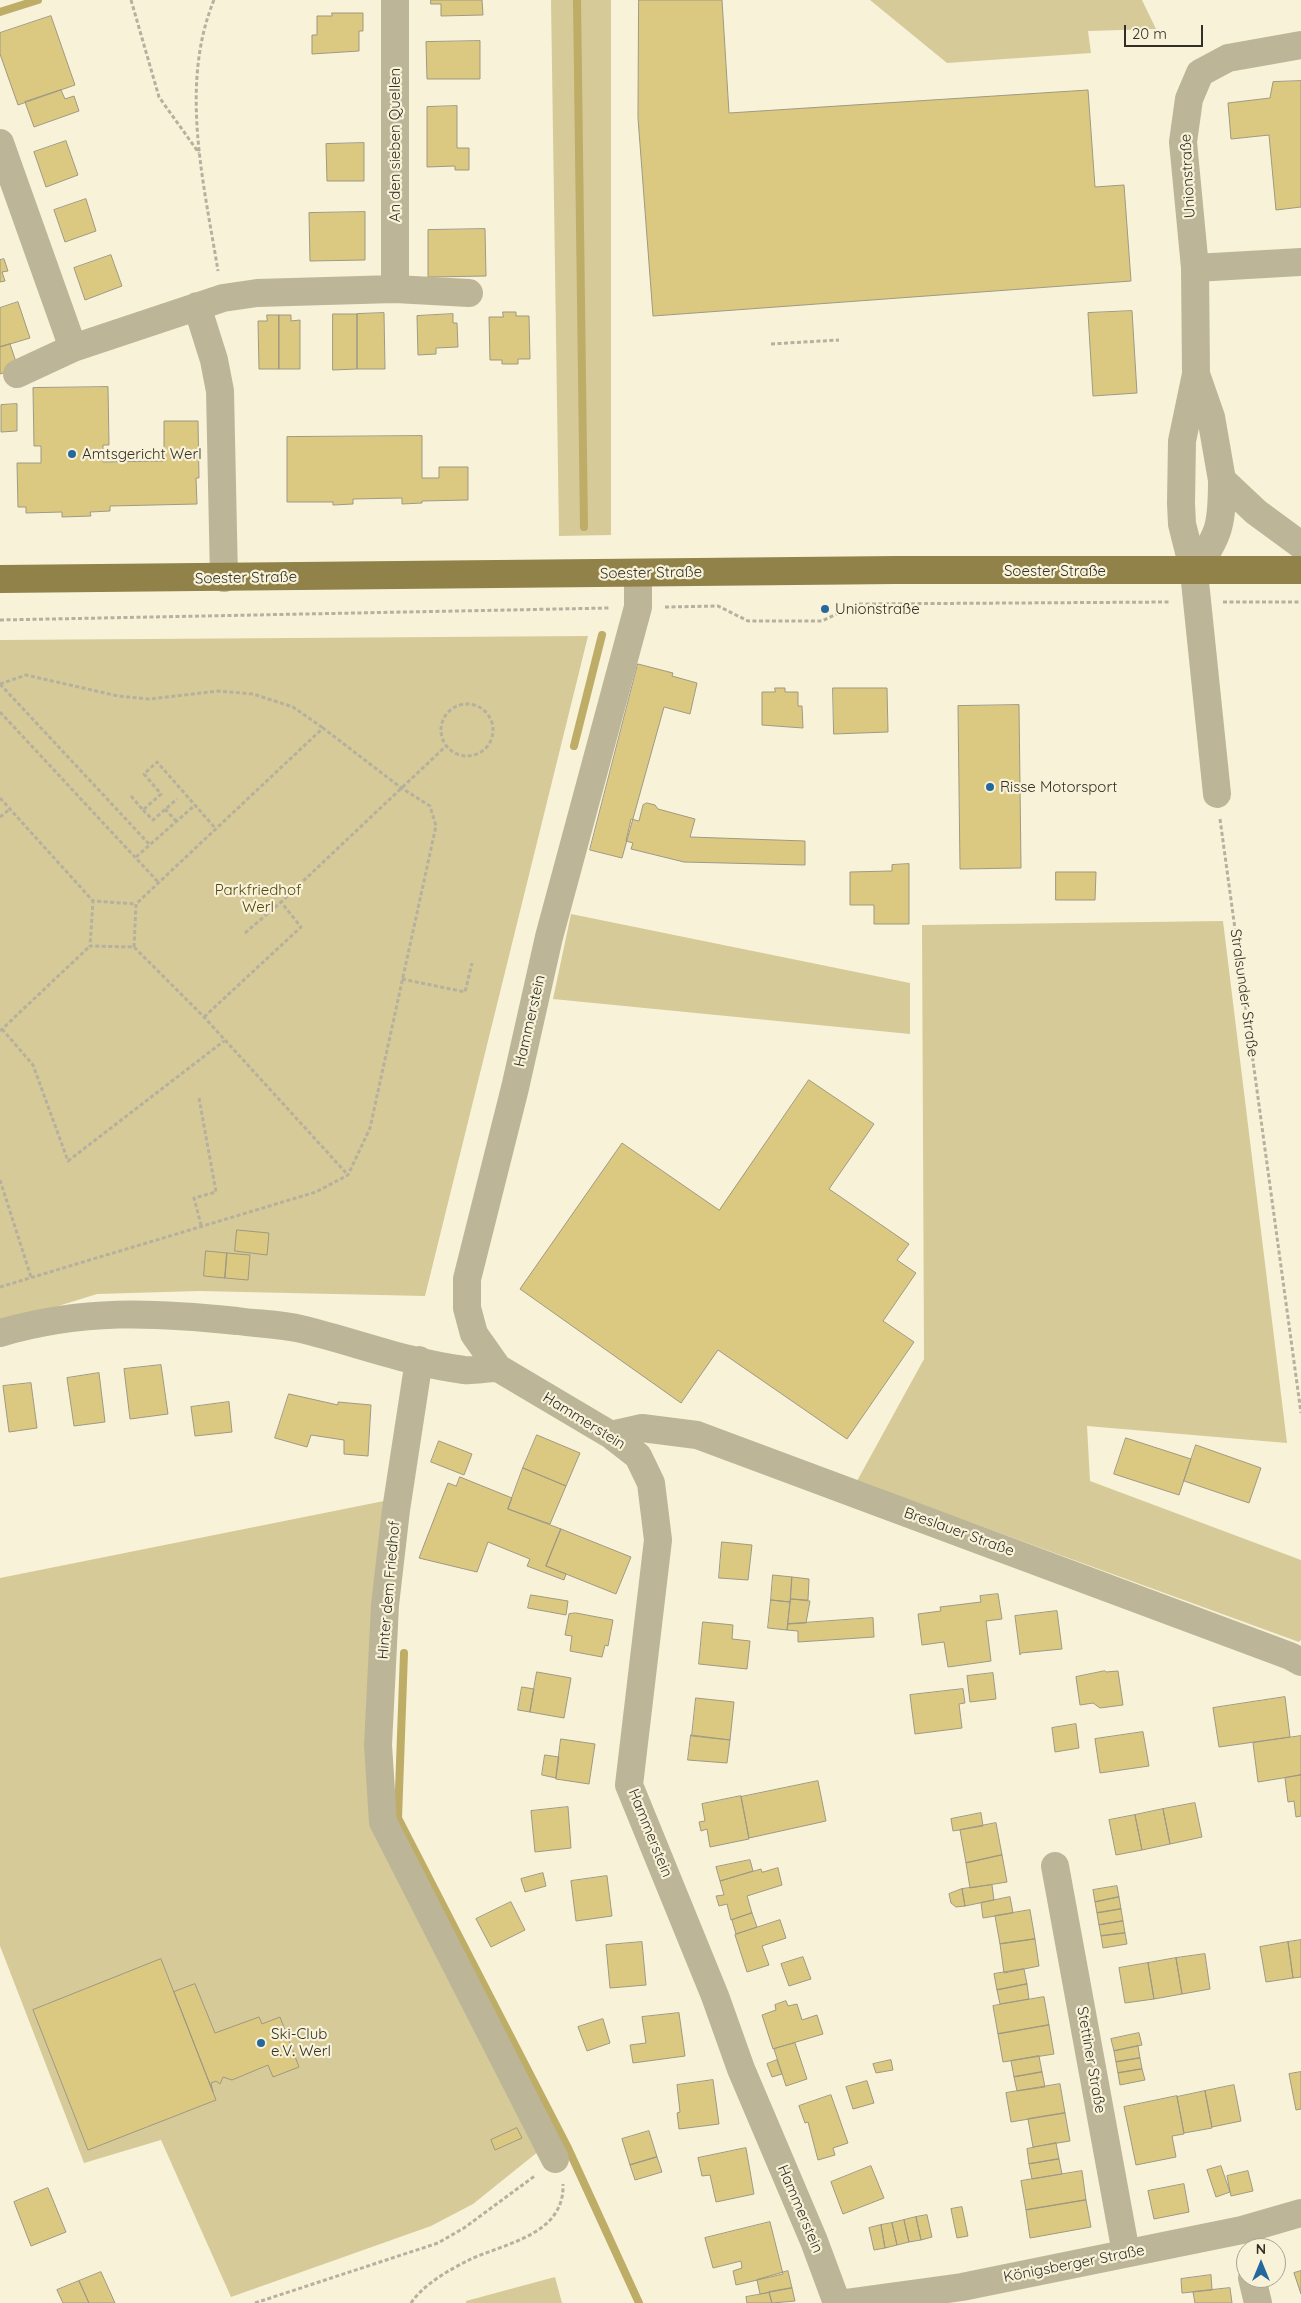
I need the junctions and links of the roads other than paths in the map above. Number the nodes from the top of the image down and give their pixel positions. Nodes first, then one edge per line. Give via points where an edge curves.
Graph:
1 (395, 0) edge
2 (1301, 45) edge
3 (0, 143) edge
4 (1301, 262) edge
5 (1194, 268) junction
6 (395, 289) junction
7 (469, 294) dead end
8 (197, 306) junction
9 (73, 348) junction
10 (17, 374) dead end
11 (1196, 374) junction
12 (1222, 480) junction
13 (1301, 545) edge
14 (1301, 570) edge
15 (1194, 572) junction
16 (638, 574) junction
17 (224, 578) junction
18 (0, 579) edge
19 (1217, 794) road end
20 (0, 1333) edge
21 (419, 1360) junction
22 (498, 1368) junction
23 (611, 1435) junction
24 (1301, 1662) edge
25 (1055, 1866) dead end
26 (555, 2159) road end
27 (1301, 2213) edge
28 (1246, 2238) edge
29 (1236, 2240) edge
30 (1126, 2254) junction
31 (1254, 2288) edge
32 (837, 2303) edge
33 (845, 2303) edge
34 (1258, 2303) edge

1 - 6 street, An den sieben Quellen
2 - 5 street, Unionstraße via 1228,58 1200,73 1188,99 1183,142
3 - 9 street
4 - 5 street
5 - 11 street, Unionstraße
6 - 7 street
6 - 8 street via 257,293
8 - 9 street
8 - 17 street via 220,391
9 - 10 street
11 - 12 street, Unionstraße via 1211,417
11 - 15 street, Unionstraße via 1182,441 1180,503
12 - 13 street via 1256,512
12 - 15 street, Unionstraße via 1221,520 1216,538
14 - 15 main road, Soester Straße
15 - 16 main road, Soester Straße via 895,570
15 - 19 street
16 - 17 main road, Soester Straße
16 - 22 street, Hammerstein via 638,607 549,937 467,1279 467,1308 474,1334
17 - 18 main road, Soester Straße
20 - 21 street via 28,1324 77,1316 182,1315 298,1328
21 - 22 street via 465,1370
21 - 26 street, Hinter dem Friedhof via 385,1604 378,1745 383,1822
22 - 23 street, Hammerstein
23 - 24 street, Breslauer Straße via 642,1428 697,1436
23 - 32 street, Hammerstein via 638,1456 651,1483 658,1540 629,1785
25 - 30 street, Stettiner Straße
27 - 28 street, Königsberger Straße
29 - 30 street, Königsberger Straße
30 - 33 street, Königsberger Straße via 962,2287
31 - 34 street

